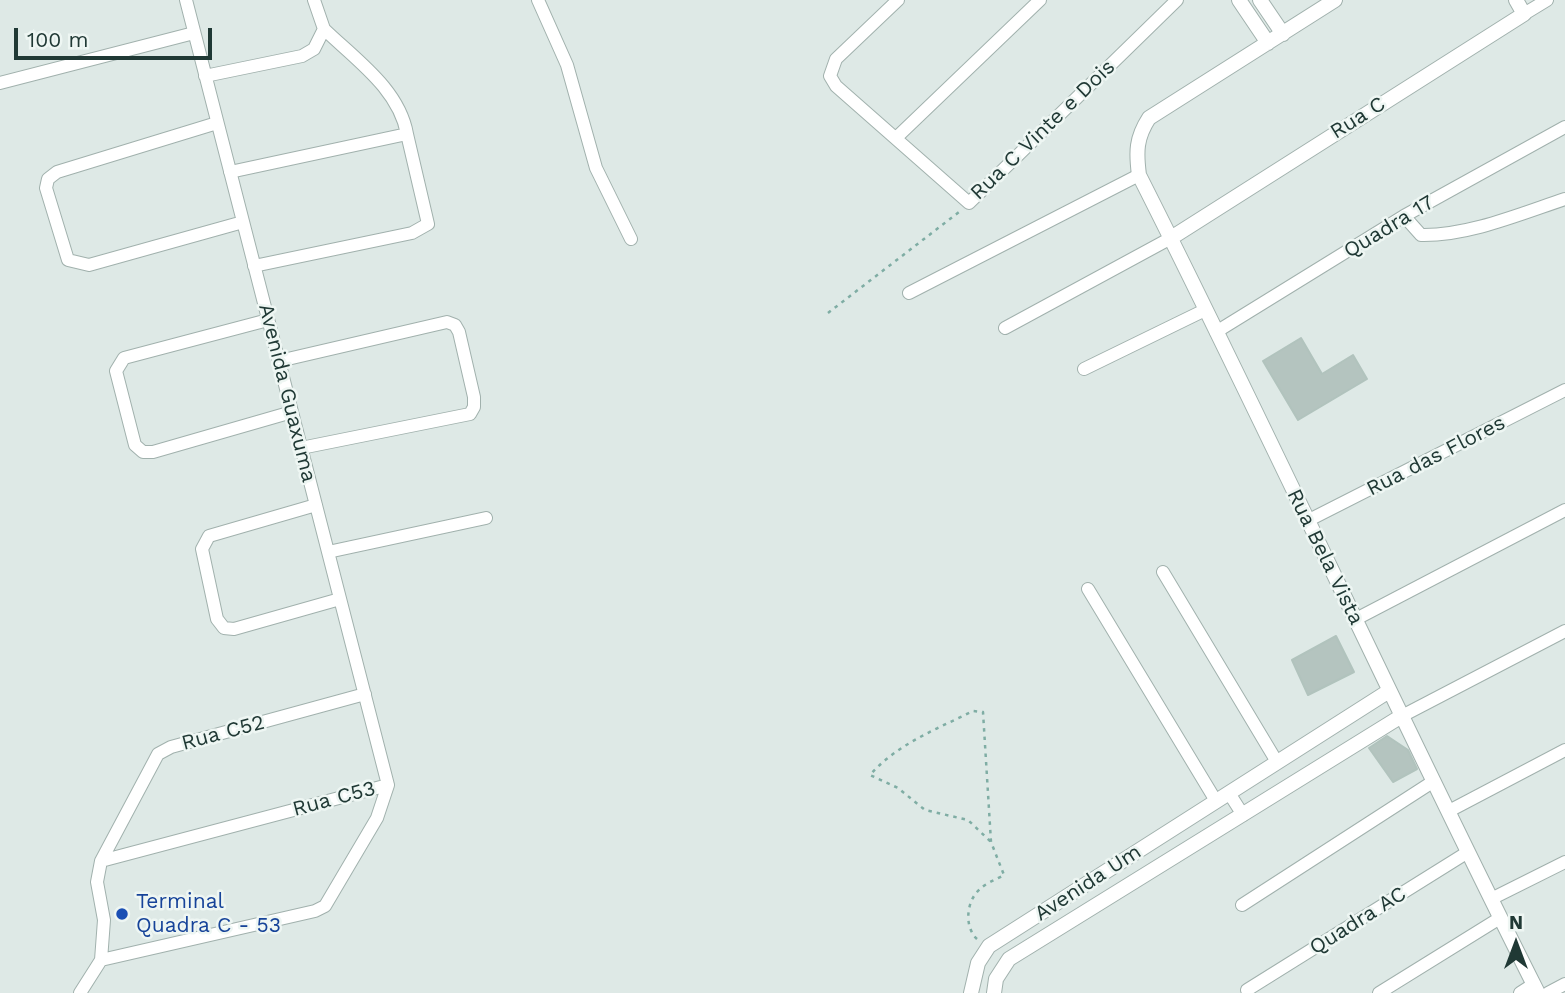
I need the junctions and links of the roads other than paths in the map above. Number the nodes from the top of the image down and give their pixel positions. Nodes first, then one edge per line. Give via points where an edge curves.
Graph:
1 (186, 0) edge
2 (314, 0) edge
3 (538, 0) edge
4 (898, 0) edge
5 (1040, 0) edge
6 (1177, 0) edge
7 (1238, 0) edge
8 (1260, 0) edge
9 (1335, 0) edge
10 (1516, 0) edge
11 (1547, 0) edge
12 (1319, 6) edge
13 (1524, 14) junction
14 (324, 29) junction
15 (194, 33) junction
16 (1283, 34) junction
17 (1268, 43) junction
18 (205, 76) junction
19 (0, 83) edge
20 (217, 123) junction
21 (1565, 127) edge
22 (407, 134) junction
23 (897, 137) junction
24 (230, 172) junction
25 (1139, 175) junction
26 (1565, 199) edge
27 (1404, 216) junction
28 (243, 222) junction
29 (1171, 238) junction
30 (631, 239) dead end
31 (254, 266) junction
32 (909, 293) dead end
33 (1205, 310) junction
34 (268, 320) junction
35 (1005, 327) dead end
36 (1216, 332) junction
37 (279, 361) junction
38 (1084, 369) dead end
39 (1565, 390) edge
40 (292, 412) junction
41 (301, 448) junction
42 (316, 505) junction
43 (1565, 510) edge
44 (486, 518) dead end
45 (1307, 521) junction
46 (328, 552) junction
47 (1163, 572) dead end
48 (1088, 589) dead end
49 (340, 599) junction
50 (1356, 619) junction
51 (1565, 631) edge
52 (1389, 691) junction
53 (365, 694) junction
54 (1400, 717) junction
55 (1377, 731) junction
56 (1409, 734) junction
57 (1565, 750) edge
58 (1277, 762) junction
59 (1434, 781) junction
60 (388, 785) junction
61 (1229, 793) junction
62 (1216, 801) junction
63 (1449, 811) junction
64 (1243, 815) junction
65 (1468, 852) junction
66 (101, 861) junction
67 (1565, 862) edge
68 (1491, 899) junction
69 (1242, 905) dead end
70 (1500, 918) junction
71 (101, 960) junction
72 (1565, 984) edge
73 (1536, 989) edge
74 (1247, 990) dead end
75 (80, 993) edge
76 (971, 993) edge
77 (994, 993) edge
78 (1379, 993) edge
79 (1520, 993) edge
80 (1548, 993) edge

1 - 15 street, Avenida Guaxuma
2 - 14 street
3 - 30 street via 568,65 596,168
4 - 23 street, Rua C Vinte e Dois via 836,59 830,76
5 - 23 street
6 - 23 street, Rua C Vinte e Dois via 969,203
7 - 17 street
8 - 16 street
9 - 12 street
10 - 13 street
11 - 13 street, Rua C
12 - 16 street
13 - 29 street, Rua C
14 - 18 street via 320,41 302,56
14 - 22 street via 386,89 404,117
15 - 18 street, Avenida Guaxuma
15 - 19 street
16 - 17 street
17 - 25 street, Rua Bela Vista via 1149,118 1139,132
18 - 20 street, Avenida Guaxuma
20 - 24 street, Avenida Guaxuma
20 - 28 street via 57,172 46,188 68,260 78,264 89,265
21 - 27 street, Quadra 17
22 - 24 street
22 - 31 street via 428,224 412,233
24 - 28 street, Avenida Guaxuma
25 - 29 street, Rua Bela Vista
25 - 32 street
26 - 27 street via 1434,235 1421,235
27 - 36 street, Quadra 17
28 - 31 street, Avenida Guaxuma
29 - 33 street, Rua Bela Vista
29 - 35 street
31 - 34 street, Avenida Guaxuma
33 - 36 street, Rua Bela Vista
33 - 38 street
34 - 37 street, Avenida Guaxuma
34 - 40 street via 124,358 116,370 135,445 153,452
36 - 45 street, Rua Bela Vista
37 - 40 street, Avenida Guaxuma
37 - 41 street via 447,323 459,332 474,397 470,414
39 - 45 street, Rua das Flores
40 - 41 street, Avenida Guaxuma
41 - 42 street, Avenida Guaxuma
42 - 46 street, Avenida Guaxuma
42 - 49 street via 209,536 202,549 217,619 224,628 234,629
43 - 50 street
44 - 46 street
45 - 50 street, Rua Bela Vista
46 - 49 street, Avenida Guaxuma
47 - 58 street
48 - 62 street
49 - 53 street, Avenida Guaxuma
50 - 52 street, Rua Bela Vista
51 - 54 street
52 - 54 street, Rua Bela Vista
52 - 58 street, Avenida Um
53 - 60 street, Avenida Guaxuma
53 - 66 street, Rua C52 via 158,754
54 - 55 street, Avenida Um
54 - 56 street, Rua Bela Vista
55 - 56 street
55 - 64 street, Avenida Um
56 - 59 street, Rua Bela Vista
57 - 63 street
58 - 61 street, Avenida Um
59 - 63 street, Rua Bela Vista
59 - 69 street
60 - 66 street, Rua C53
60 - 71 street, Rua C53 via 377,818 325,906
61 - 62 street, Avenida Um
61 - 64 street
62 - 76 street, Avenida Um via 989,946 978,962
63 - 65 street, Rua Bela Vista
64 - 77 street, Avenida Um via 1009,959 996,979
65 - 68 street, Rua Bela Vista
65 - 74 street, Quadra AC
66 - 71 street via 97,882 104,920
67 - 68 street
68 - 70 street, Rua Bela Vista
70 - 73 street, Rua Bela Vista
70 - 78 street
71 - 75 street
72 - 80 street
73 - 79 street

